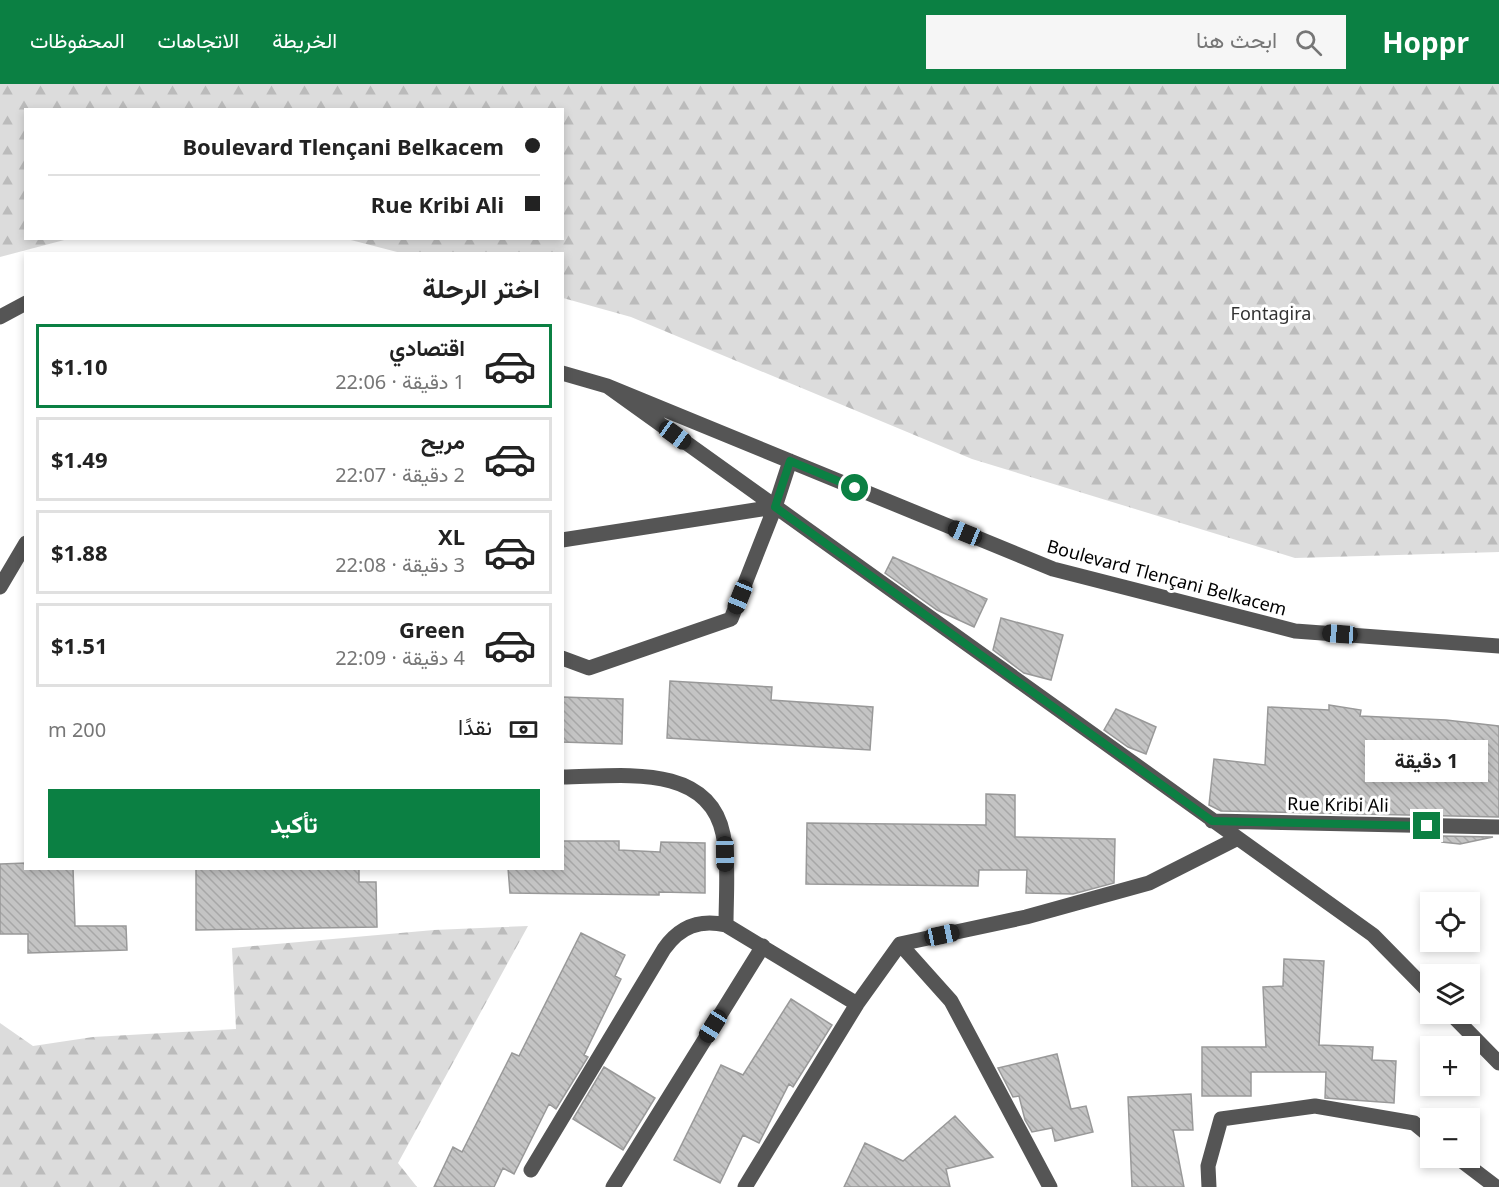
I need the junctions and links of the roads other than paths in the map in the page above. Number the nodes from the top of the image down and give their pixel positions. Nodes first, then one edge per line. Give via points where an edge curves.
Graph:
1 (24, 304) edge
2 (0, 317) edge
3 (564, 374) edge
4 (607, 386) junction
5 (685, 418) junction
6 (692, 447) junction
7 (790, 461) junction
8 (775, 507) junction
9 (564, 540) edge
10 (24, 546) edge
11 (0, 586) edge
12 (1499, 646) edge
13 (564, 659) edge
14 (564, 777) edge
15 (1212, 821) junction
16 (1499, 827) edge
17 (1236, 838) junction
18 (726, 925) junction
19 (900, 944) junction
20 (763, 946) junction
21 (1420, 983) edge
22 (858, 1004) junction
23 (1461, 1024) edge
24 (1499, 1063) edge
25 (1420, 1129) edge
26 (1471, 1168) edge
27 (531, 1170) dead end
28 (613, 1187) edge
29 (745, 1187) edge
30 (1050, 1187) edge
31 (1209, 1187) edge
32 (1496, 1187) edge

1 - 2 street
3 - 4 street
4 - 5 street, Boulevard Tlençani Belkacem
4 - 6 street
5 - 6 street
5 - 7 street, Boulevard Tlençani Belkacem
6 - 8 street
7 - 8 street
7 - 12 street, Boulevard Tlençani Belkacem via 1053,569 1295,631
8 - 9 street
8 - 13 street via 731,619 589,668
8 - 15 street
10 - 11 street
14 - 18 street via 664,778 684,784 702,796 723,832
15 - 16 street, Rue Kribi Ali
15 - 17 street
17 - 19 street via 1149,883 1026,917
17 - 21 street via 1373,935
18 - 20 street
18 - 27 street via 702,922 671,939
19 - 22 street
19 - 30 street via 951,1001
20 - 22 street
20 - 28 street
22 - 29 street
23 - 24 street
25 - 31 street via 1414,1124 1315,1106 1221,1119 1208,1166
26 - 32 street

